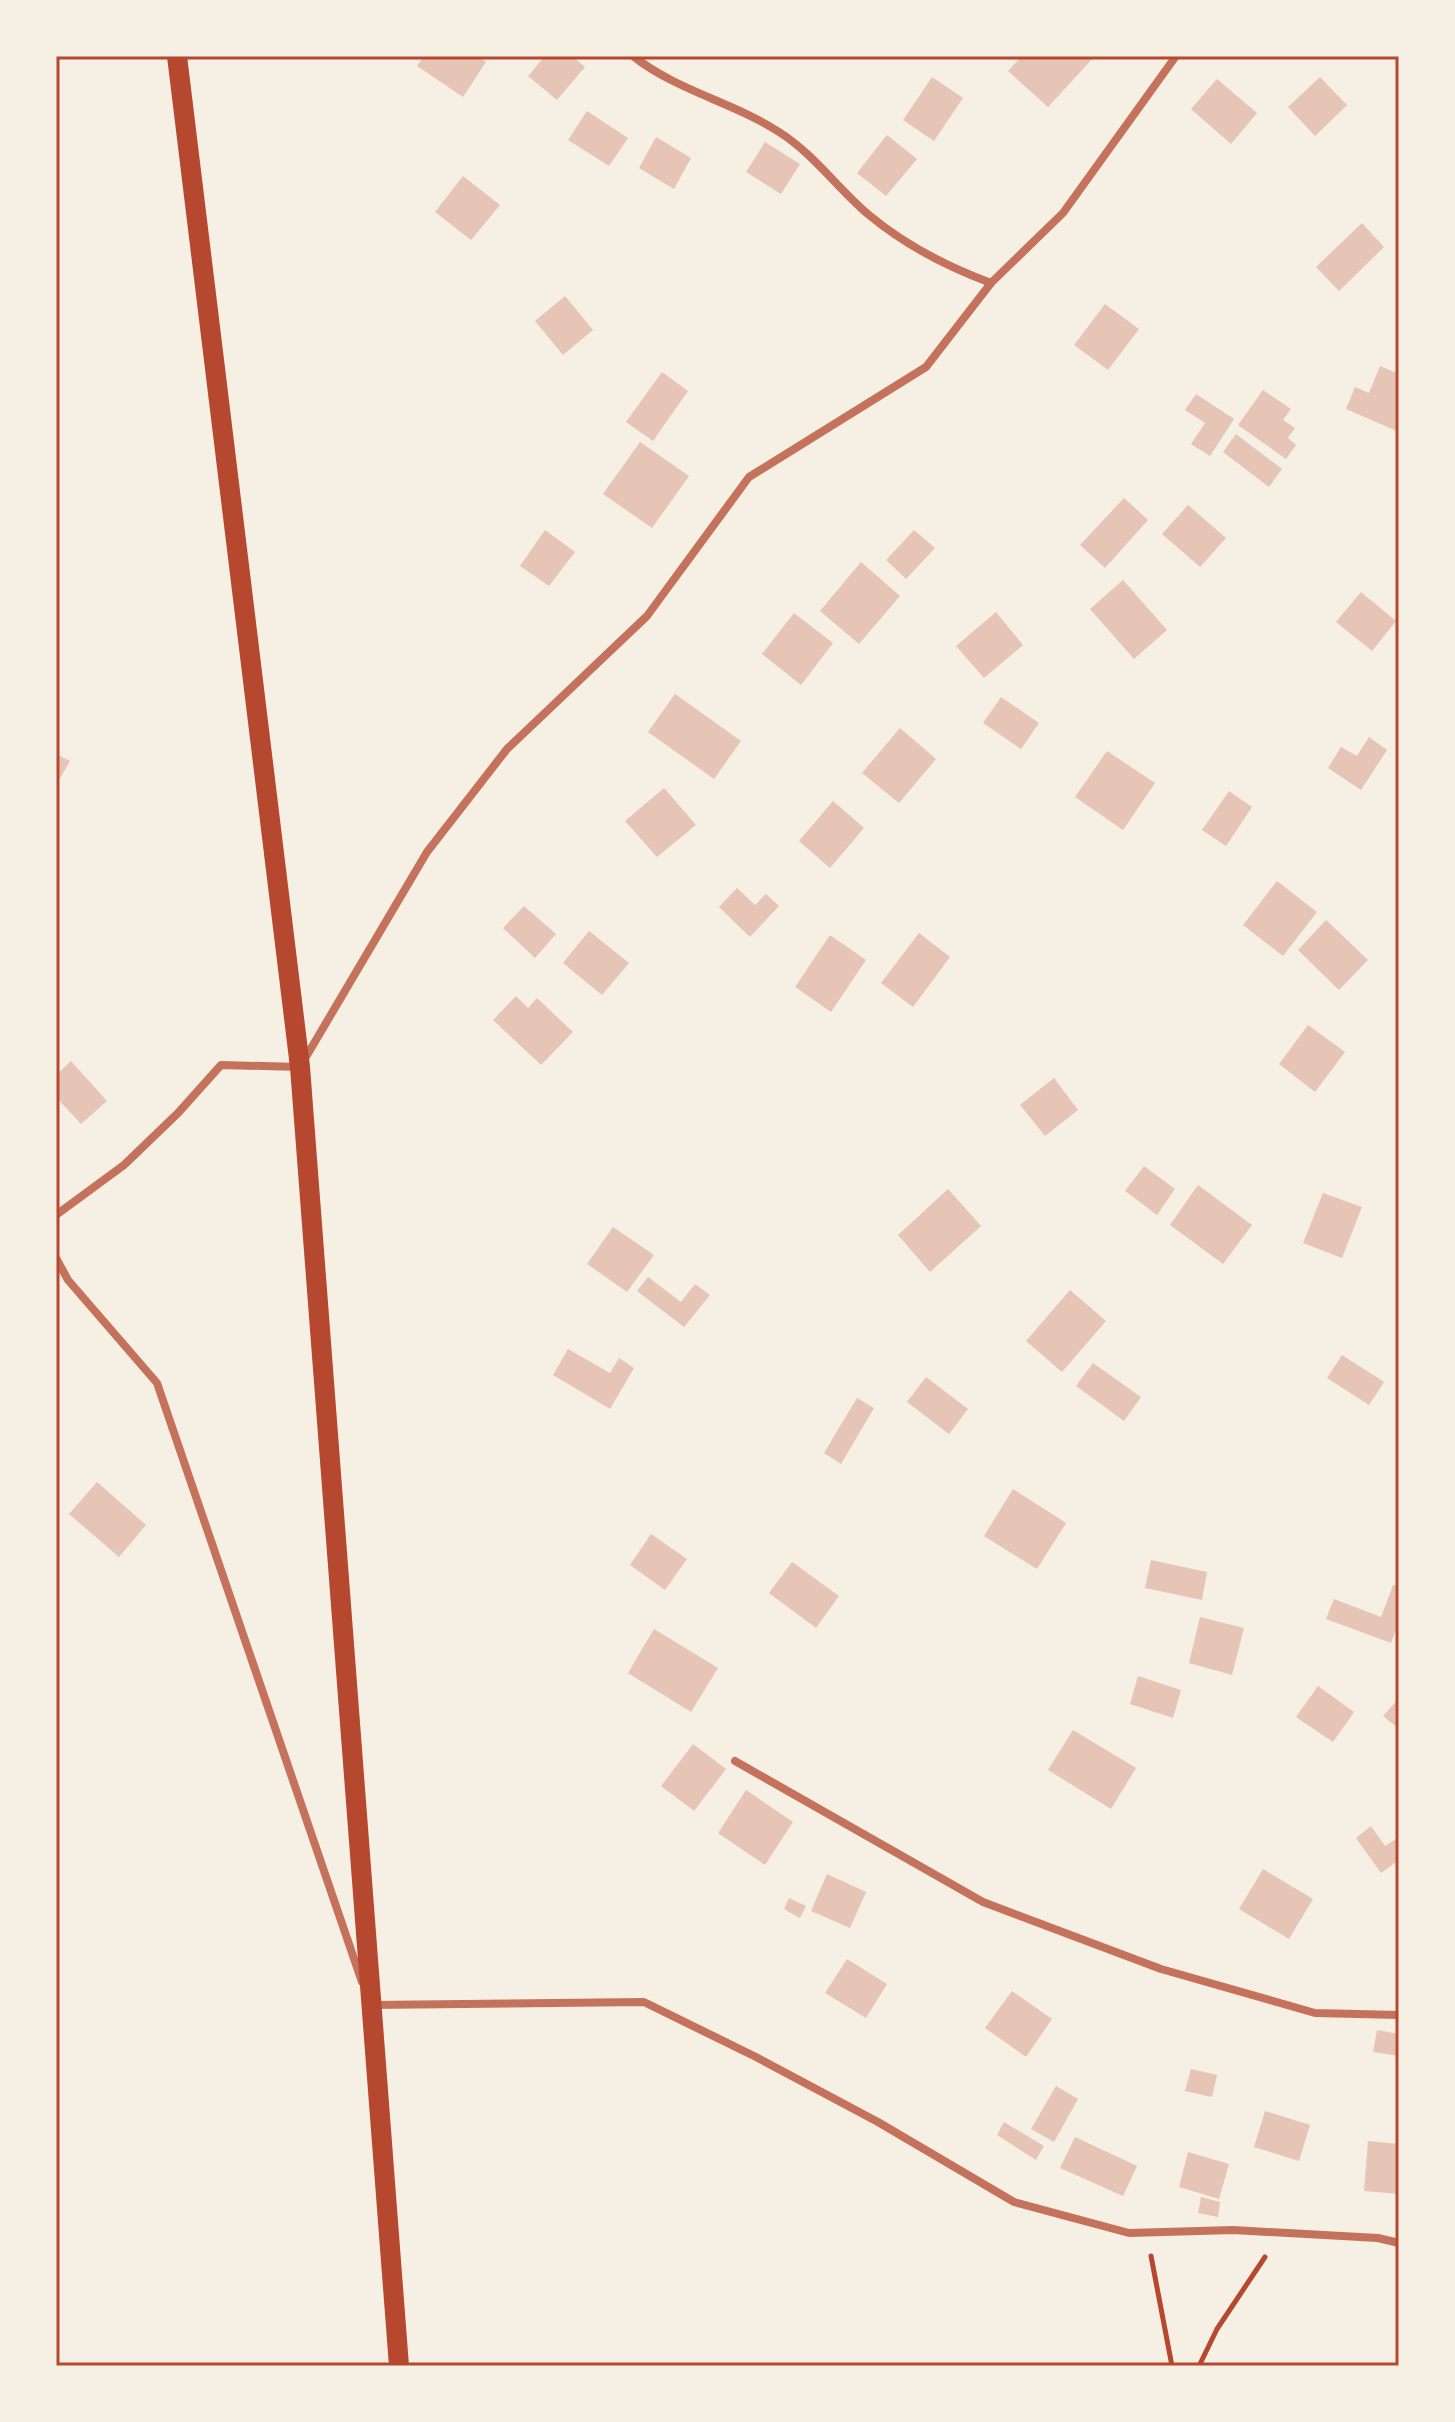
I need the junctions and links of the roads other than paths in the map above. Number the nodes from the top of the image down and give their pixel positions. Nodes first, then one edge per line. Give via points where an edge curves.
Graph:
1 (177, 56) edge
2 (633, 56) edge
3 (1176, 56) edge
4 (991, 283) junction
5 (300, 1067) junction
6 (56, 1215) edge
7 (56, 1258) edge
8 (735, 1761) dead end
9 (370, 2005) junction
10 (1399, 2015) edge
11 (1399, 2243) edge
12 (399, 2366) edge

1 - 5 main road
2 - 4 street via 654,73 779,131 905,241 953,269
3 - 4 street via 1063,213
4 - 5 street via 926,367 749,477 647,616 507,749 427,852
5 - 6 street via 221,1065 124,1165
5 - 9 main road
7 - 9 street via 68,1280 157,1383
8 - 10 street via 983,1902 1161,1969 1315,2013
9 - 11 street via 644,2002 878,2122 1014,2202 1129,2233 1233,2230
9 - 12 main road

